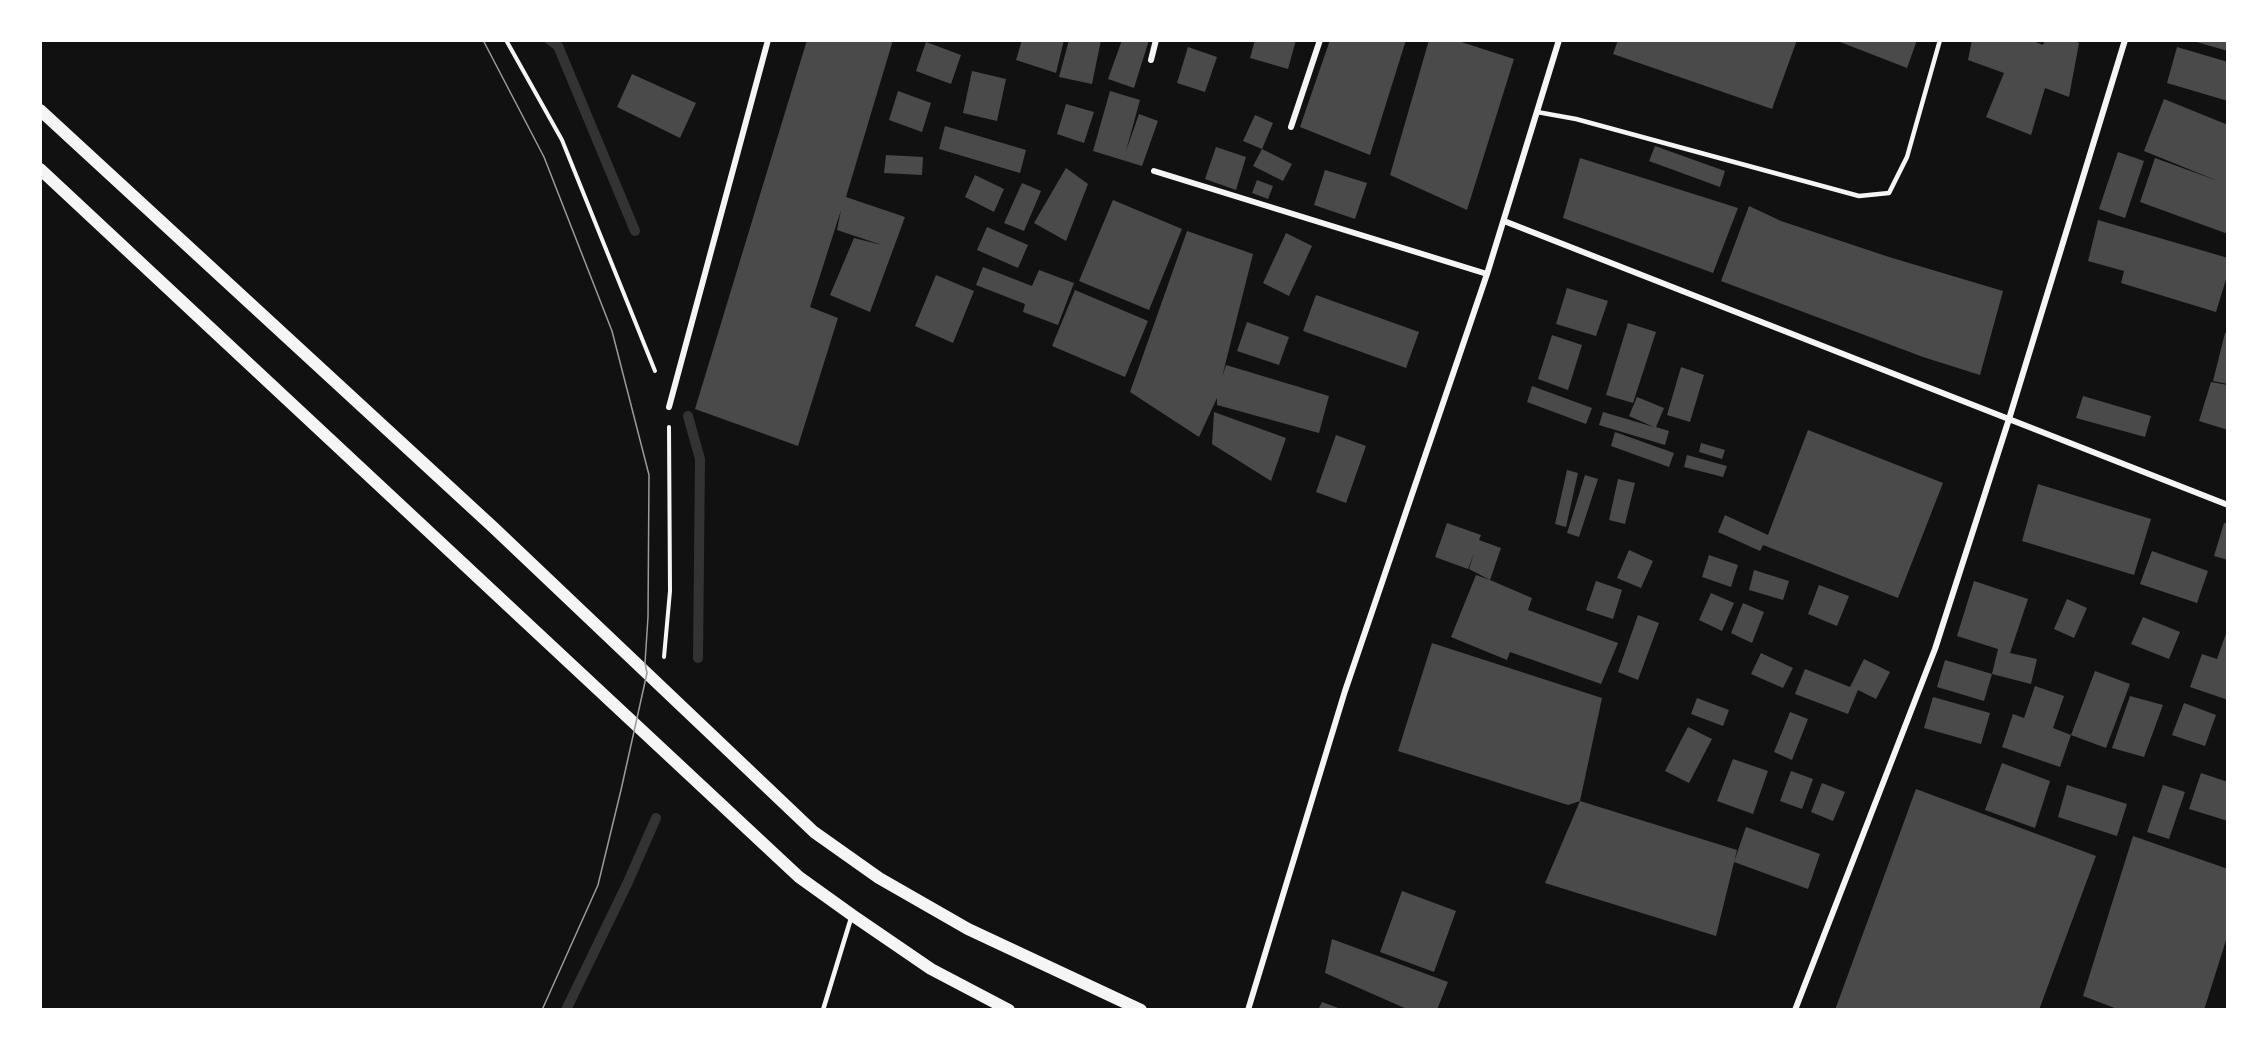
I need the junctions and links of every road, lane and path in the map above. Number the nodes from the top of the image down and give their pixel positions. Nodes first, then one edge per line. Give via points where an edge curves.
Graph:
1 (506, 40) edge
2 (768, 40) edge
3 (1156, 40) edge
4 (1320, 40) edge
5 (1559, 40) edge
6 (1940, 40) edge
7 (2126, 40) edge
8 (1151, 60) dead end
9 (40, 110) edge
10 (1537, 112) junction
11 (1291, 127) dead end
12 (40, 169) edge
13 (1154, 171) dead end
14 (1504, 221) junction
15 (1487, 274) junction
16 (669, 407) junction
17 (2009, 419) junction
18 (2228, 505) edge
19 (662, 687) junction
20 (852, 915) junction
21 (823, 1010) edge
22 (1009, 1010) edge
23 (1141, 1010) edge
24 (1248, 1010) edge
25 (1796, 1010) edge

1 - 16 path via 562,140
2 - 16 street
3 - 8 street
4 - 11 street
5 - 10 street
6 - 10 lane via 1907,157 1889,193 1858,196 1576,119
7 - 17 street
9 - 19 main road
10 - 14 street
12 - 20 main road via 799,877
13 - 15 street
14 - 15 street
14 - 17 street
15 - 24 street via 1345,691
16 - 19 path via 670,591
17 - 18 street
17 - 25 street via 1935,649
19 - 23 main road via 814,831 879,878 968,929
20 - 21 lane
20 - 22 main road via 931,969

